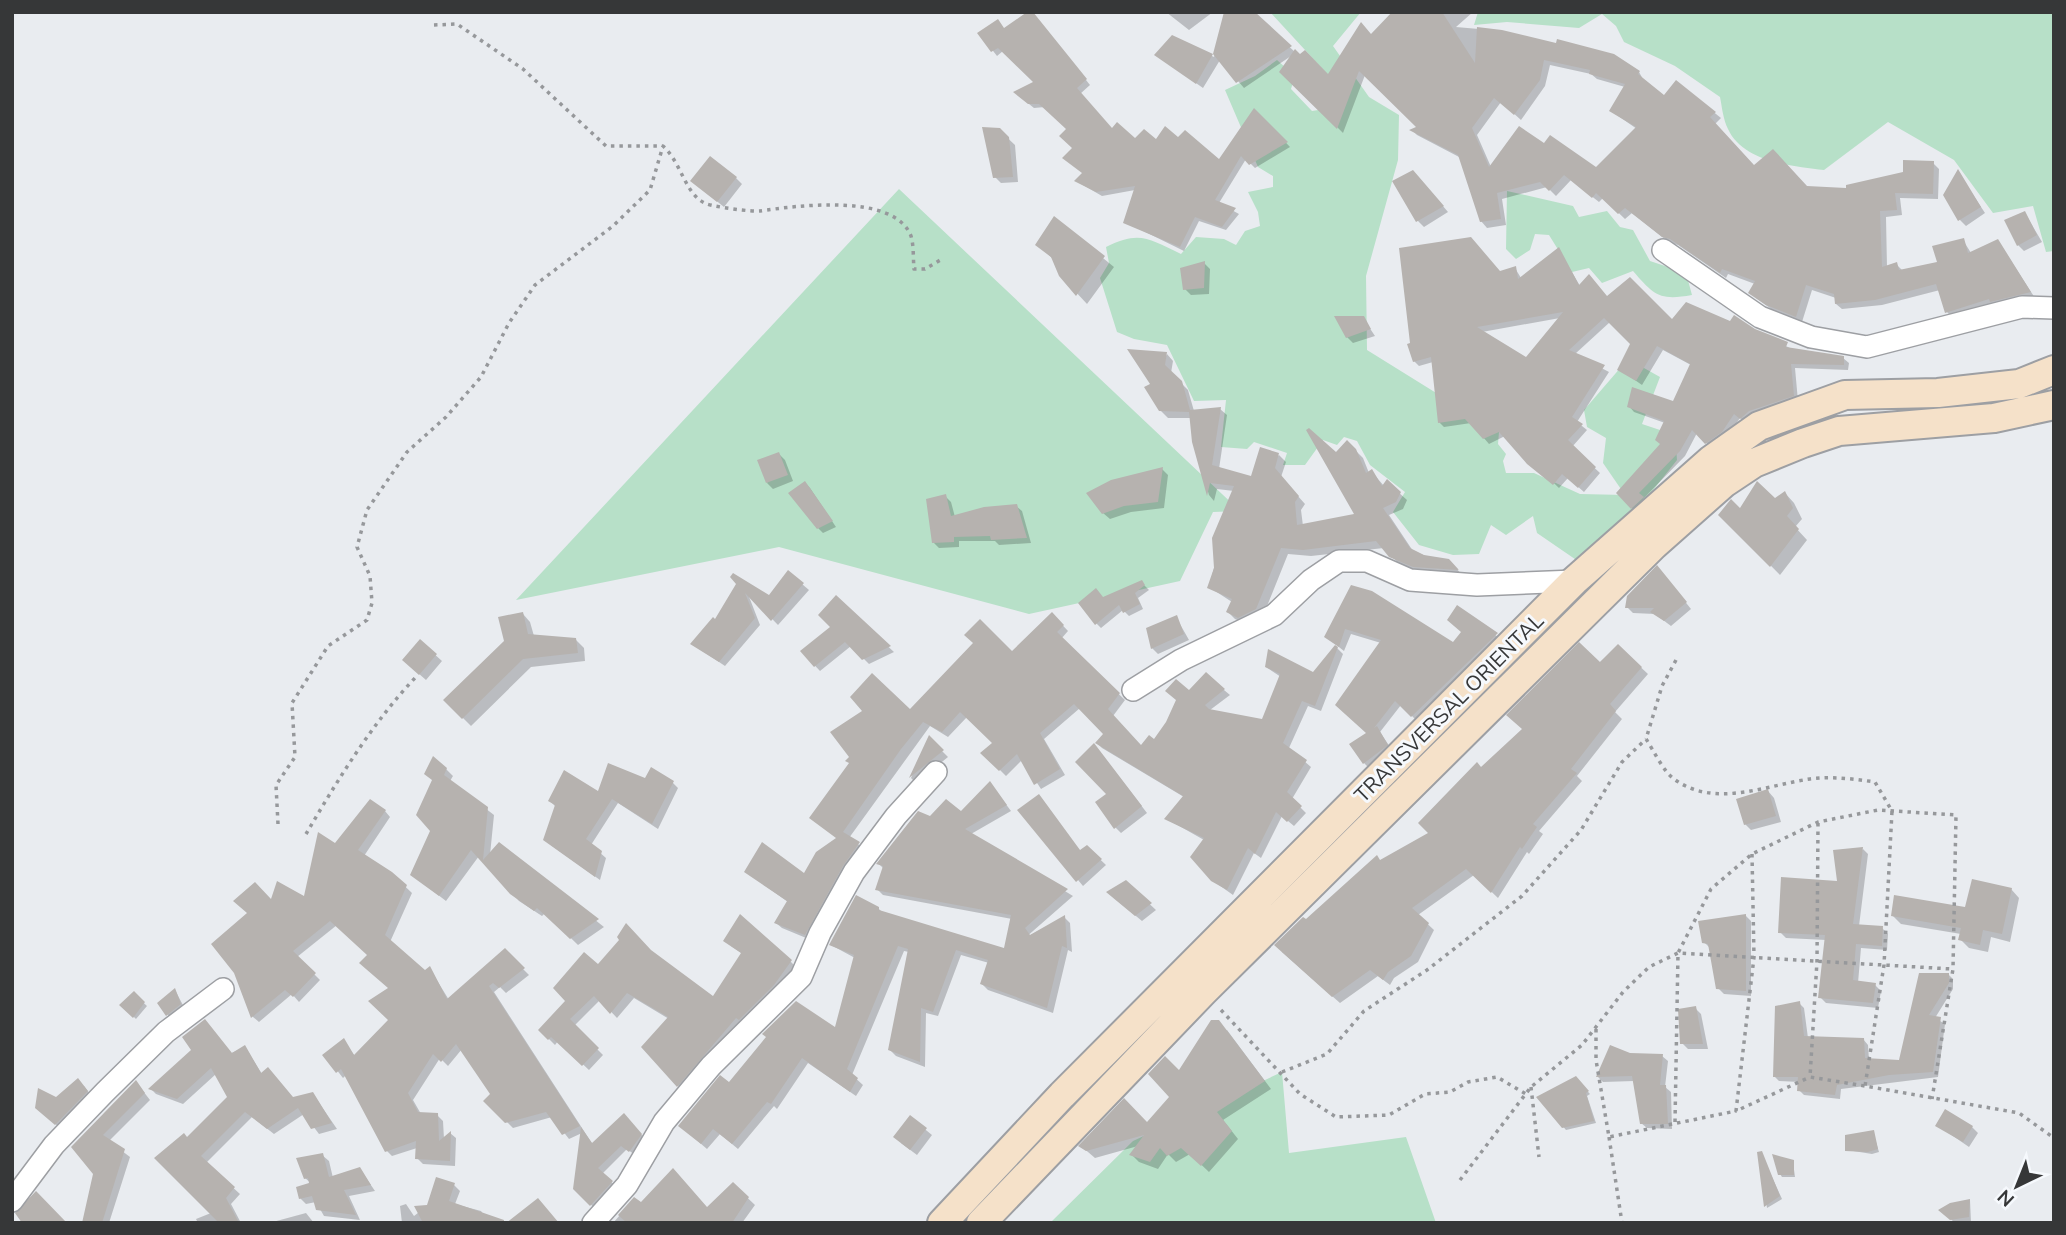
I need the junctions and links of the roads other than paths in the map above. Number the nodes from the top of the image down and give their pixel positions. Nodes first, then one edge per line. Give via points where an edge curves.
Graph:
1 (1663, 250) dead end
2 (2054, 308) edge
3 (2054, 369) edge
4 (2054, 405) edge
5 (1574, 582) junction
6 (1133, 690) dead end
7 (936, 772) dead end
8 (1205, 979) junction
9 (223, 989) dead end
10 (12, 1201) edge
11 (593, 1223) edge
12 (942, 1223) edge
13 (981, 1223) edge

1 - 2 street via 1760,317 1811,337 1867,347 2022,307
3 - 5 main road, TRANSVERSAL ORIENTAL via 2019,384 1938,393 1845,395 1759,426 1711,460
4 - 8 main road, TRANSVERSAL ORIENTAL via 1993,418 1839,431 1754,463 1724,482
5 - 6 street via 1477,585 1410,580 1367,561 1339,561 1274,615 1181,660
5 - 8 main road, TRANSVERSAL ORIENTAL
7 - 11 street via 854,872 801,977 711,1066 663,1122 627,1185
8 - 12 main road, TRANSVERSAL ORIENTAL via 1062,1095
8 - 13 main road, TRANSVERSAL ORIENTAL
9 - 10 street via 166,1032 105,1091 54,1145

